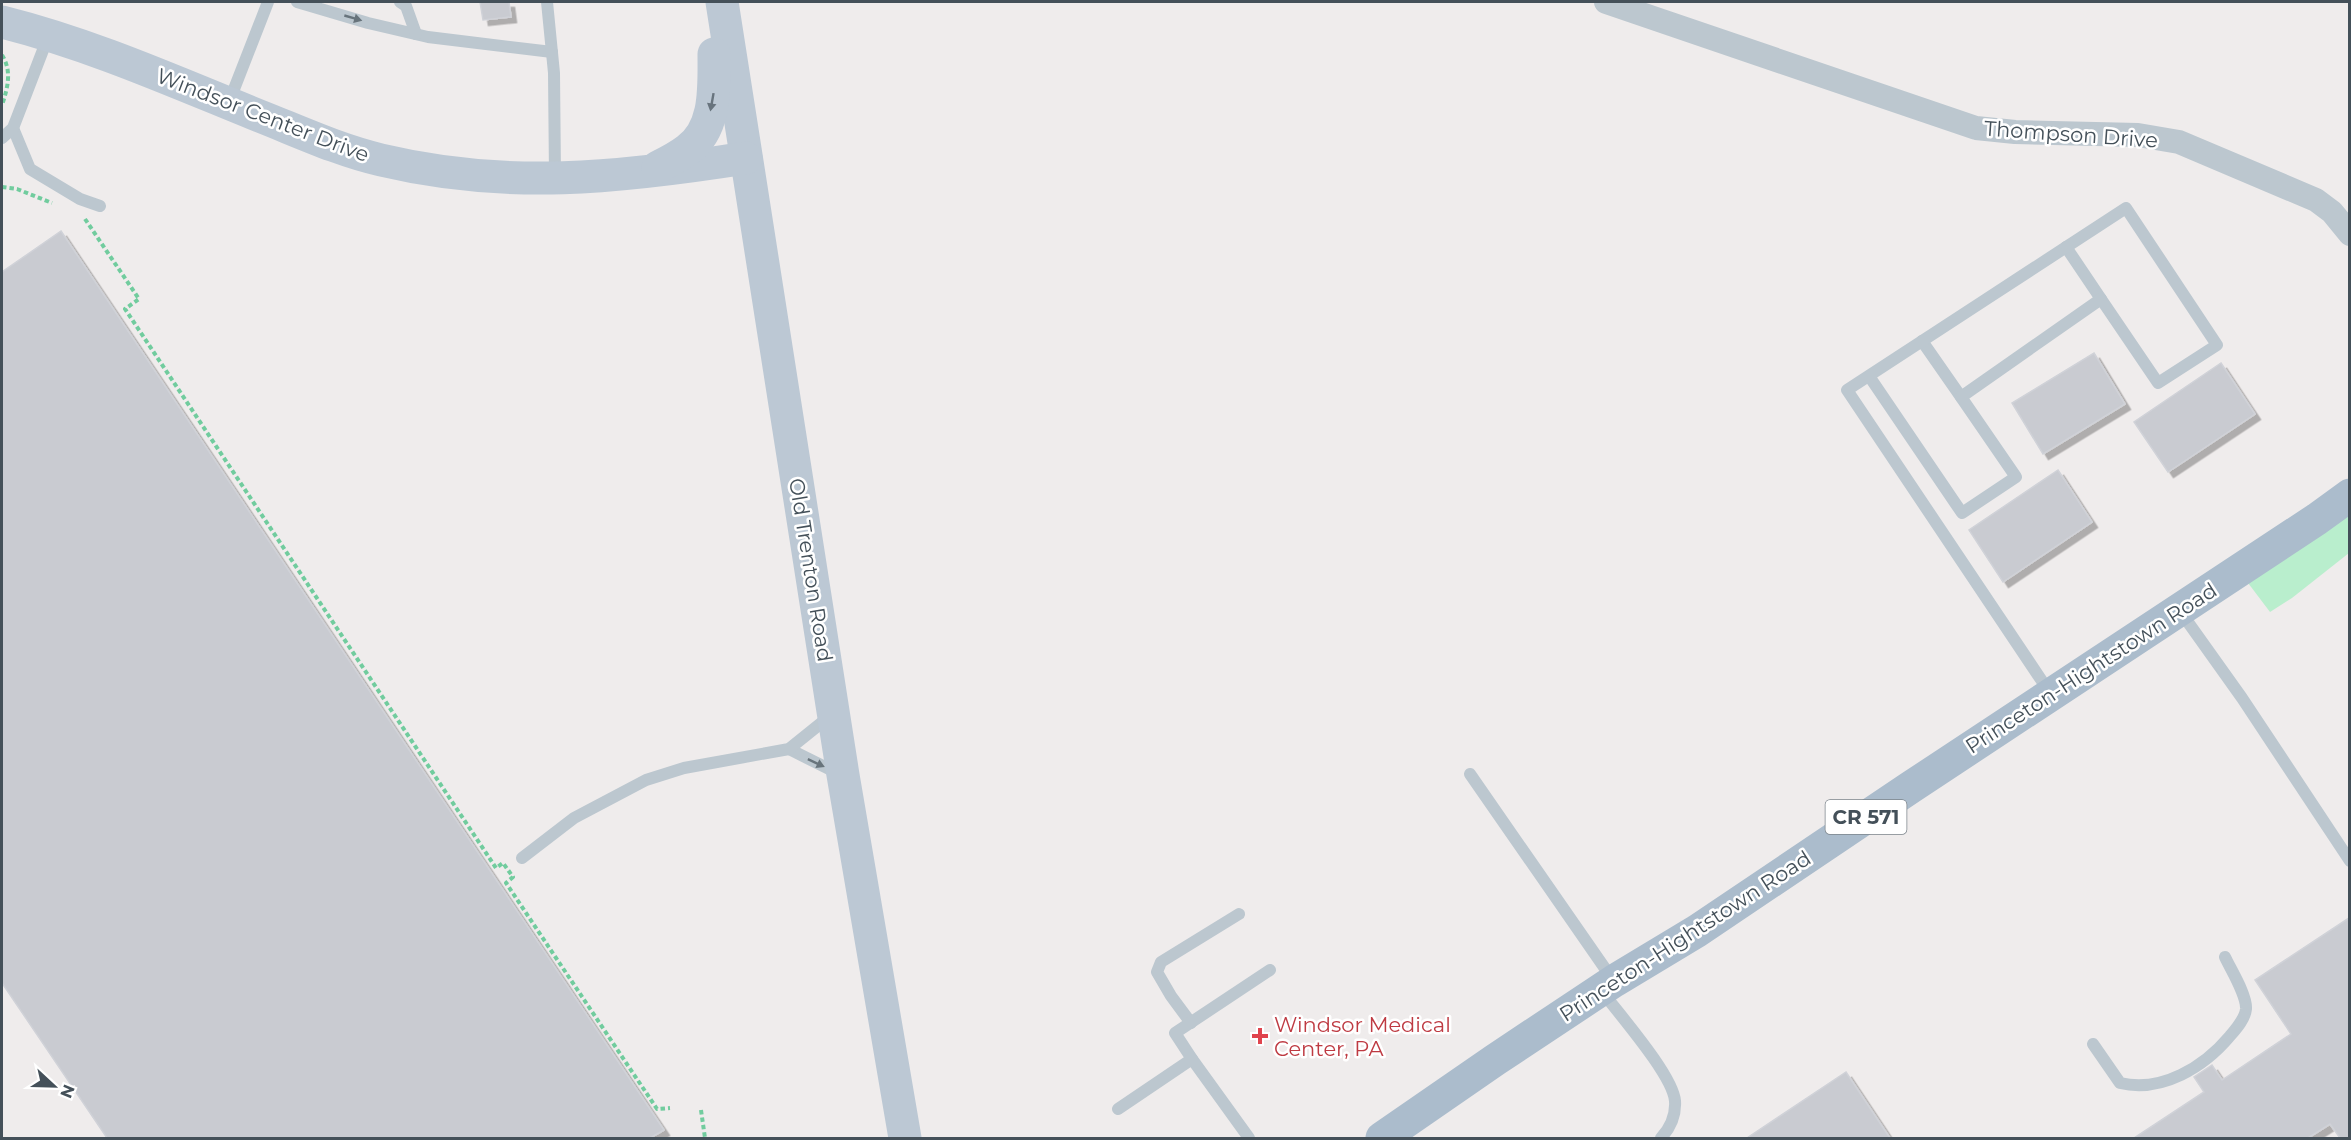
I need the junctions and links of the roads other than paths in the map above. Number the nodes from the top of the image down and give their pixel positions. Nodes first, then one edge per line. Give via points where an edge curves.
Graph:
1 (268, 2) edge
2 (297, 2) edge
3 (400, 2) edge
4 (546, 2) edge
5 (714, 2) edge
6 (722, 2) edge
7 (1606, 2) edge
8 (2, 22) edge
9 (49, 34) junction
10 (416, 34) junction
11 (552, 52) junction
12 (229, 104) junction
13 (13, 128) junction
14 (2, 138) edge
15 (746, 158) junction
16 (649, 172) junction
17 (555, 179) junction
18 (100, 206) dead end
19 (2349, 234) edge
20 (2066, 247) junction
21 (2101, 299) junction
22 (1922, 341) junction
23 (1869, 376) junction
24 (1962, 396) junction
25 (2349, 495) edge
26 (2179, 610) junction
27 (2051, 694) junction
28 (834, 713) junction
29 (789, 750) junction
30 (1470, 774) dead end
31 (843, 776) junction
32 (522, 858) dead end
33 (2349, 861) edge
34 (1239, 914) dead end
35 (2225, 957) dead end
36 (1270, 970) dead end
37 (1607, 986) junction
38 (1191, 1023) junction
39 (2093, 1044) dead end
40 (1192, 1059) junction
41 (1118, 1109) dead end
42 (905, 1138) edge
43 (1249, 1138) edge
44 (1382, 1138) edge
45 (1661, 1138) edge

1 - 12 lane
2 -> 10 lane
3 - 10 lane via 406,6
4 - 11 lane
5 -> 16 main road via 714,97 708,124 689,149
6 - 15 main road, Old Trenton Road
7 - 19 street, Thompson Drive via 1976,128 2138,135 2179,142 2316,200 2332,212
8 - 9 main road, Windsor Center Drive
9 - 12 main road, Windsor Center Drive
9 - 13 lane
10 - 11 lane
11 - 17 lane
12 - 17 main road, Windsor Center Drive via 379,159 490,178
13 - 14 lane
13 - 18 lane via 30,169 80,199
15 - 16 main road, Windsor Center Drive
15 - 28 main road, Old Trenton Road
16 - 17 main road, Windsor Center Drive
20 - 21 lane
20 - 21 lane via 2126,208 2217,345 2158,383
20 - 22 lane
21 - 24 lane
22 - 23 lane
22 - 24 lane
23 - 24 lane via 1962,513 2016,477
23 - 27 lane via 1846,390
25 - 26 main road, Princeton-Hightstown Road / CR 571
26 - 27 main road, Princeton-Hightstown Road / CR 571
26 - 33 lane
27 - 37 main road, Princeton-Hightstown Road / CR 571 via 1697,931
28 - 29 lane
28 - 31 main road, Old Trenton Road
29 -> 31 lane
29 - 32 lane via 684,768 646,780 574,818
30 - 37 lane
31 - 42 main road, Old Trenton Road
34 - 38 lane via 1161,962 1157,972
35 - 39 lane via 2245,999 2246,1010 2239,1026 2209,1058 2171,1079 2127,1085 2120,1083
36 - 38 lane
37 - 44 main road, Princeton-Hightstown Road / CR 571
37 - 45 lane via 1666,1077 1675,1100 1672,1126
38 - 40 lane via 1175,1033
40 - 41 lane
40 - 43 lane

